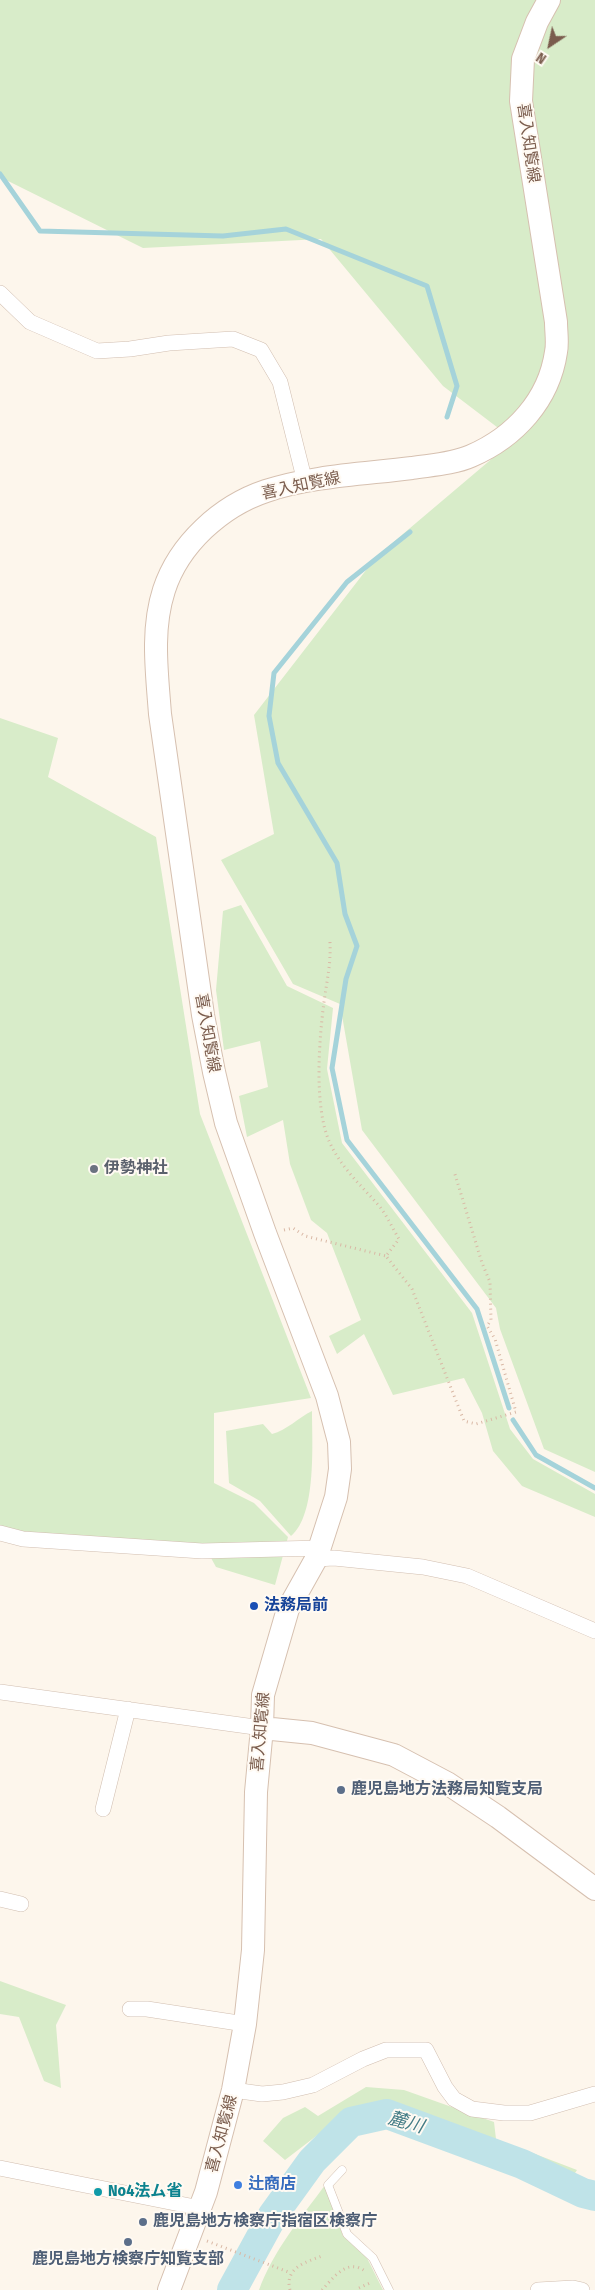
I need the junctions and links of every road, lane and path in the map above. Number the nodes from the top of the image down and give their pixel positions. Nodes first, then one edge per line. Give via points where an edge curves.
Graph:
1 (549, 0) edge
2 (0, 293) edge
3 (305, 482) junction
4 (330, 942) dead end
5 (454, 1171) dead end
6 (265, 1233) junction
7 (386, 1256) junction
8 (0, 1533) edge
9 (318, 1553) junction
10 (595, 1630) edge
11 (0, 1692) edge
12 (128, 1710) junction
13 (262, 1728) junction
14 (103, 1809) dead end
15 (595, 1889) edge
16 (0, 1899) edge
17 (21, 1904) dead end
18 (130, 2009) dead end
19 (245, 2024) junction
20 (233, 2090) junction
21 (595, 2094) edge
22 (0, 2168) edge
23 (342, 2170) dead end
24 (200, 2208) junction
25 (202, 2239) dead end
26 (322, 2256) dead end
27 (291, 2273) junction
28 (372, 2282) junction
29 (359, 2288) dead end
30 (169, 2290) edge
31 (289, 2290) edge
32 (322, 2290) edge
33 (376, 2290) edge
34 (389, 2290) edge
35 (538, 2290) edge
36 (582, 2290) edge

1 - 3 main road, 喜入知覧線 via 530,38 521,78 523,123 556,322 556,351 551,376 540,398 525,419 503,438 471,456 442,464
2 - 3 street via 30,322 97,351 170,342 233,340 261,350 280,382
3 - 6 main road, 喜入知覧線 via 266,491 206,526 174,565 164,591 156,638 160,714 203,1015 226,1123
4 - 7 path via 331,966 320,1053 321,1109 329,1140 344,1169 381,1208 399,1239
5 - 7 path via 490,1282 491,1320 487,1326 495,1339 516,1412 476,1424 464,1421 412,1288
6 - 7 path via 293,1228 305,1236
6 - 9 main road, 喜入知覧線 via 327,1396 338,1442 340,1469 336,1497
8 - 9 street via 23,1539 202,1551
9 - 10 street via 334,1558 423,1567 467,1576
9 - 13 main road, 喜入知覧線 via 288,1609 263,1695
11 - 12 street
12 - 13 street
12 - 14 street
13 - 15 main road via 312,1733 394,1755 447,1782
13 - 19 main road, 喜入知覧線 via 256,1792 254,1950
16 - 17 street
18 - 19 street
19 - 20 main road, 喜入知覧線
20 - 21 street via 262,2094 313,2085 386,2050 426,2050 454,2099 472,2109 530,2113
20 - 24 main road, 喜入知覧線
22 - 24 street
23 - 34 lane via 328,2185 348,2234 372,2258
24 - 30 main road, 喜入知覧線
25 - 27 path
26 - 27 path via 297,2266
27 - 31 path
28 - 29 path
28 - 32 path via 362,2269 348,2267 340,2270
28 - 33 path
35 - 36 street

